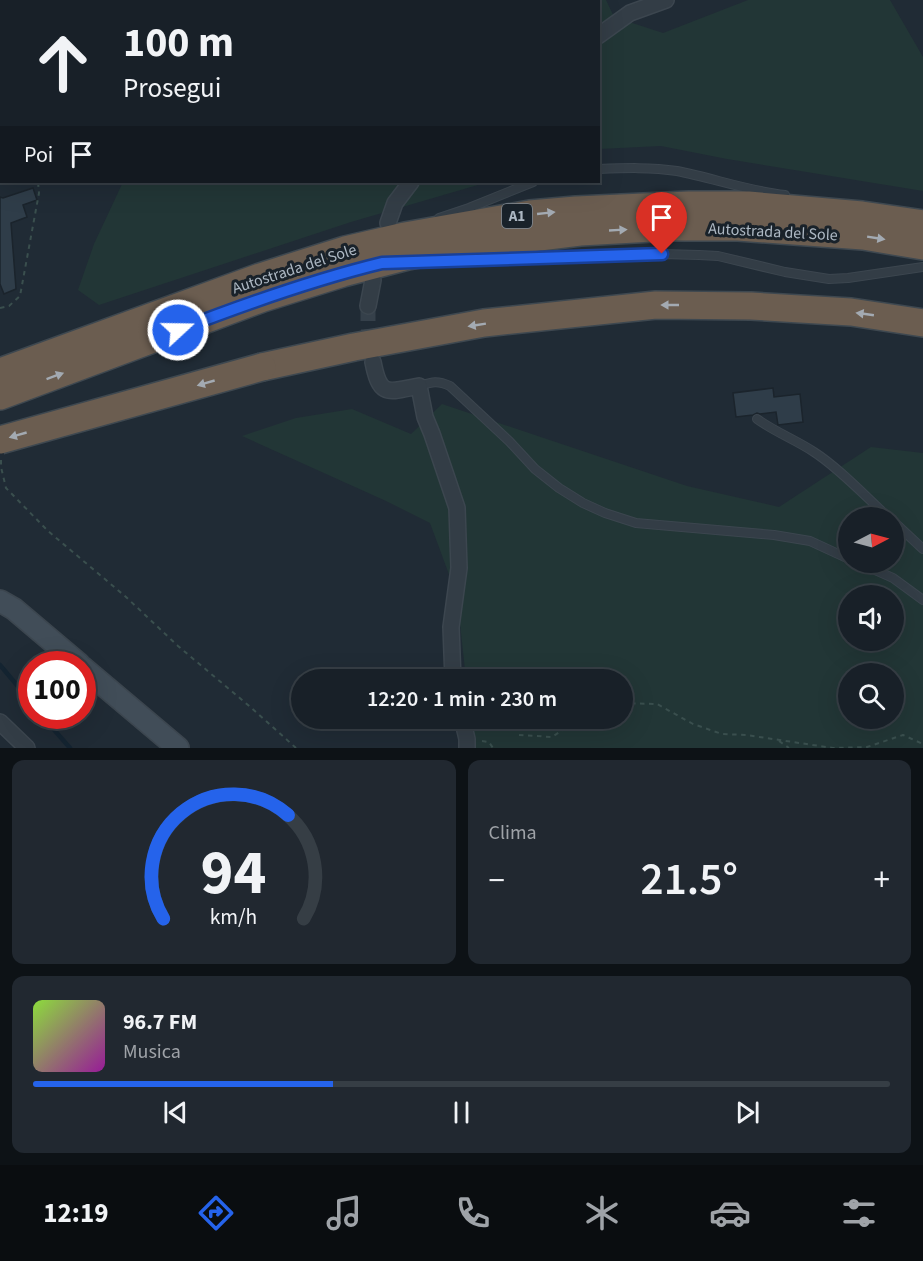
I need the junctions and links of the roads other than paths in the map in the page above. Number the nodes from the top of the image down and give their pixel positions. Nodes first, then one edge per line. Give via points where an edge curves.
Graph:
1 (666, 0) edge
2 (600, 35) edge
3 (600, 169) edge
4 (410, 183) edge
5 (530, 183) edge
6 (791, 196) dead end
7 (426, 221) dead end
8 (923, 224) edge
9 (388, 228) dead end
10 (923, 246) edge
11 (299, 256) dead end
12 (441, 261) dead end
13 (429, 262) dead end
14 (923, 267) edge
15 (378, 272) junction
16 (260, 277) junction
17 (368, 306) tunnel mouth
18 (923, 322) edge
19 (131, 336) junction
20 (373, 362) tunnel mouth
21 (0, 372) edge
22 (419, 386) junction
23 (0, 396) edge
24 (757, 419) dead end
25 (0, 448) edge
26 (877, 507) edge
27 (904, 531) edge
28 (923, 549) edge
29 (838, 554) edge
30 (882, 573) edge
31 (923, 600) edge
32 (0, 601) edge
33 (63, 651) edge
34 (453, 669) edge
35 (96, 679) edge
36 (0, 722) edge
37 (465, 729) edge
38 (27, 748) edge
39 (178, 748) edge
40 (467, 748) edge

1 - 2 street via 630,13
3 - 6 lane via 677,171
4 - 9 street via 395,203
5 - 7 lane
16 -> 8 highway, Autostrada del Sole / A1 via 405,236 576,210 748,204
15 -> 10 highway, Autostrada del Sole / A1 via 408,256 452,248 580,232 670,227 738,227 863,236
11 - 16 lane
12 - 14 lane via 699,255 829,279
13 - 15 lane
15 - 17 street
15 - 19 highway, Autostrada del Sole / A1 via 343,273
16 - 19 highway, Autostrada del Sole / A1
18 -> 25 highway, bridge via 850,312 657,305 484,324 262,367
19 - 21 highway, Autostrada del Sole / A1
23 -> 19 highway, Autostrada del Sole / A1
20 - 22 street via 384,389
22 - 29 lane via 431,382 450,386 535,469 559,488 605,513 636,523 810,541
22 - 34 street via 425,417 457,508 459,568 451,627
24 - 26 lane via 814,452
27 - 28 lane
30 - 31 lane
32 - 33 street
35 - 39 street
36 - 38 street
37 - 40 street

